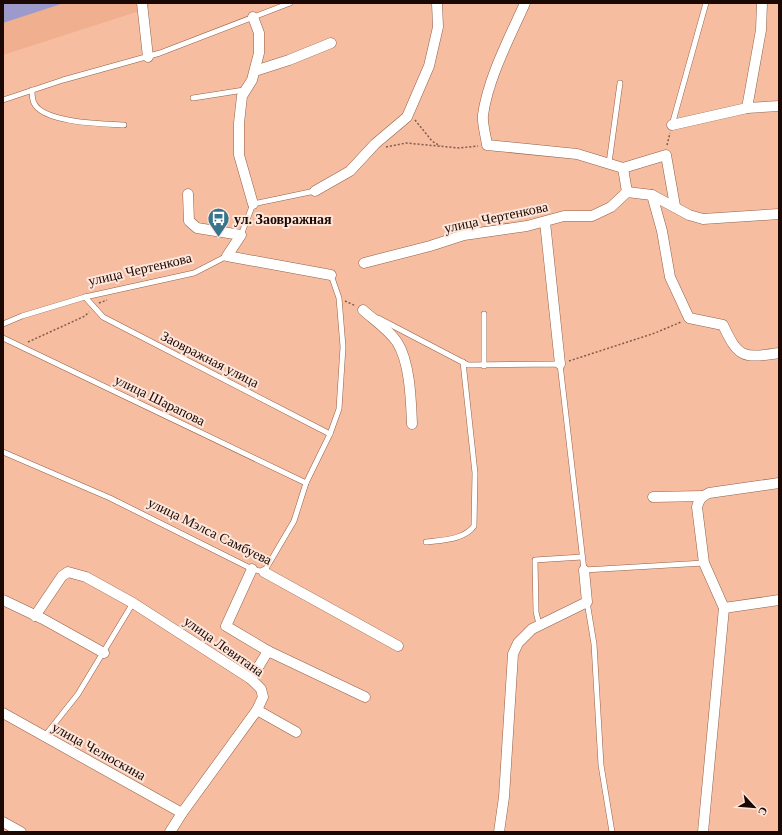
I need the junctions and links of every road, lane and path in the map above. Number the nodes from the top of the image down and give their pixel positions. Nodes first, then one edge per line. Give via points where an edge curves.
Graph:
1 (142, 3) edge
2 (290, 3) edge
3 (438, 3) edge
4 (525, 3) edge
5 (706, 3) edge
6 (762, 3) edge
7 (254, 17) junction
8 (331, 43) dead end
9 (148, 57) junction
10 (255, 70) junction
11 (620, 83) dead end
12 (32, 90) junction
13 (246, 90) junction
14 (193, 98) dead end
15 (3, 100) edge
16 (779, 106) edge
17 (747, 108) junction
18 (409, 113) junction
19 (124, 124) dead end
20 (672, 125) junction
21 (488, 145) junction
22 (442, 146) junction
23 (369, 150) junction
24 (666, 155) junction
25 (609, 163) junction
26 (623, 168) junction
27 (315, 191) joint
28 (627, 192) junction
29 (188, 194) dead end
30 (652, 196) junction
31 (253, 204) junction
32 (675, 206) junction
33 (779, 214) edge
34 (545, 222) junction
35 (241, 235) junction
36 (227, 256) junction
37 (364, 263) dead end
38 (331, 275) joint
39 (85, 297) junction
40 (339, 298) junction
41 (363, 310) junction
42 (484, 314) dead end
43 (689, 318) junction
44 (3, 324) edge
45 (3, 338) edge
46 (779, 353) edge
47 (463, 362) junction
48 (560, 364) junction
49 (484, 366) junction
50 (412, 424) dead end
51 (330, 434) junction
52 (3, 452) edge
53 (306, 483) junction
54 (779, 483) edge
55 (703, 496) junction
56 (654, 497) dead end
57 (426, 542) dead end
58 (582, 557) junction
59 (704, 563) junction
60 (252, 569) junction
61 (584, 570) junction
62 (264, 572) junction
63 (3, 600) edge
64 (779, 600) edge
65 (587, 602) junction
66 (133, 603) junction
67 (724, 608) junction
68 (35, 616) junction
69 (539, 624) junction
70 (398, 646) dead end
71 (268, 651) junction
72 (104, 653) junction
73 (251, 679) junction
74 (365, 696) dead end
75 (257, 710) junction
76 (3, 713) edge
77 (296, 732) dead end
78 (44, 737) junction
79 (182, 813) junction
80 (3, 822) edge
81 (21, 832) edge
82 (170, 832) edge
83 (498, 832) edge
84 (612, 832) edge
85 (703, 832) edge

1 - 9 street
2 - 7 lane
3 - 18 street via 438,27 429,66
4 - 21 street via 489,91 483,116
5 - 20 lane
6 - 17 street
7 - 9 lane
7 - 10 street via 259,32 259,53
8 - 10 street
9 - 12 lane
10 - 13 street
11 - 25 lane
12 - 15 lane
12 - 19 lane via 34,103 47,114 70,120
13 - 14 lane
13 - 31 street via 242,96 239,123 239,155
16 - 17 street
17 - 20 street
18 - 22 path via 432,141
18 - 23 street
20 - 24 path
21 - 22 path via 459,148
21 - 25 street via 577,154
22 - 23 path via 406,143
23 - 27 street via 350,171
24 - 26 street
24 - 32 street
25 - 26 street
26 - 28 street
27 - 31 lane
28 - 30 street
28 - 34 street, улица Чертенкова via 611,207 592,216 564,216
29 - 35 street via 189,222 197,228
30 - 32 street
30 - 43 street via 662,231 670,277
31 - 35 lane
32 - 33 street via 703,219
34 - 37 street, улица Чертенкова via 464,235
34 - 48 street
35 - 36 street
36 - 38 street
36 - 39 lane, улица Чертенкова via 194,273
38 - 40 lane
39 - 44 lane, улица Чертенкова
39 - 51 lane, Заовражная улица via 103,316
40 - 41 path
40 - 51 lane via 343,347 339,409
41 - 47 lane
41 - 50 street via 397,342 404,359 409,385
42 - 49 lane
43 - 46 street via 723,325 739,352 748,356
43 - 48 path via 655,333
45 - 53 lane, улица Шарапова
47 - 49 lane via 468,365
47 - 57 lane via 475,473 474,526 469,533
48 - 49 lane
48 - 58 lane
51 - 53 lane
52 - 60 lane, улица Мэлса Самбуева via 110,498
53 - 62 lane via 294,521
54 - 55 street
55 - 56 street
55 - 59 street via 697,507
58 - 61 lane
58 - 69 lane via 535,560 536,612
59 - 61 lane
59 - 67 street
60 - 62 lane, улица Мэлса Самбуева
60 - 71 street via 226,626
61 - 65 street
62 - 70 street, улица Мэлса Самбуева
63 - 68 street
64 - 67 street
65 - 69 street
65 - 84 lane via 596,667 602,765
66 - 68 street, улица Левитана via 86,577 68,572 55,584
66 - 72 lane
66 - 73 street, улица Левитана
67 - 85 street
68 - 72 street
69 - 83 street via 518,643 513,654 504,797
71 - 73 street
71 - 74 street
72 - 78 lane via 78,694
73 - 75 street, улица Левитана via 261,689 263,697
75 - 77 street
75 - 79 street, улица Левитана
76 - 78 street, улица Челюскина
78 - 79 street, улица Челюскина
79 - 82 street, улица Левитана
80 - 81 street

